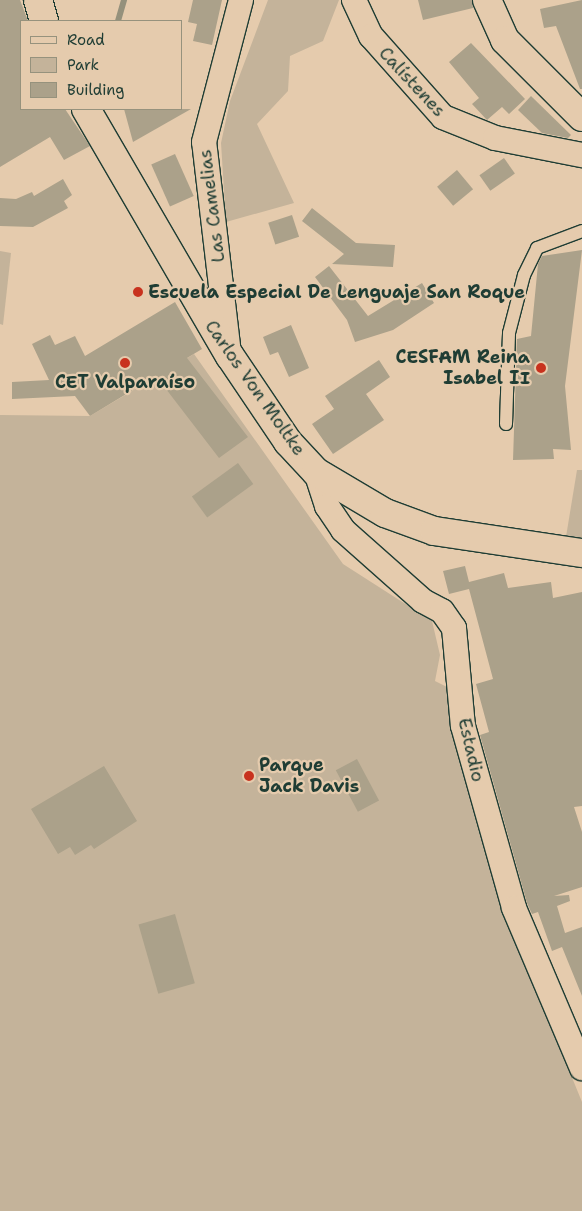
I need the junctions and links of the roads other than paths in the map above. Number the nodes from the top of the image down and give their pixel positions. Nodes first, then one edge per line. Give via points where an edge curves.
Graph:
1 (38, 0) edge
2 (241, 0) edge
3 (354, 0) edge
4 (487, 0) edge
5 (44, 20) edge
6 (87, 110) edge
7 (582, 118) edge
8 (582, 155) edge
9 (582, 231) edge
10 (230, 356) junction
11 (506, 424) dead end
12 (316, 472) junction
13 (582, 553) edge
14 (582, 1068) edge

1 - 5 main road
2 - 10 street, Las Camelias via 204,142
3 - 8 street, Calístenes via 376,44 443,118 495,138
4 - 7 main road via 505,40
6 - 10 main road, Carlos Von Moltke
9 - 11 lane via 537,248 524,275 509,333
10 - 12 main road, Carlos Von Moltke via 288,442
12 - 13 main road, Carlos Von Moltke via 385,513 434,530
12 - 14 street, Estadio via 327,506 343,530 423,601 442,610 454,628 463,726 514,908

